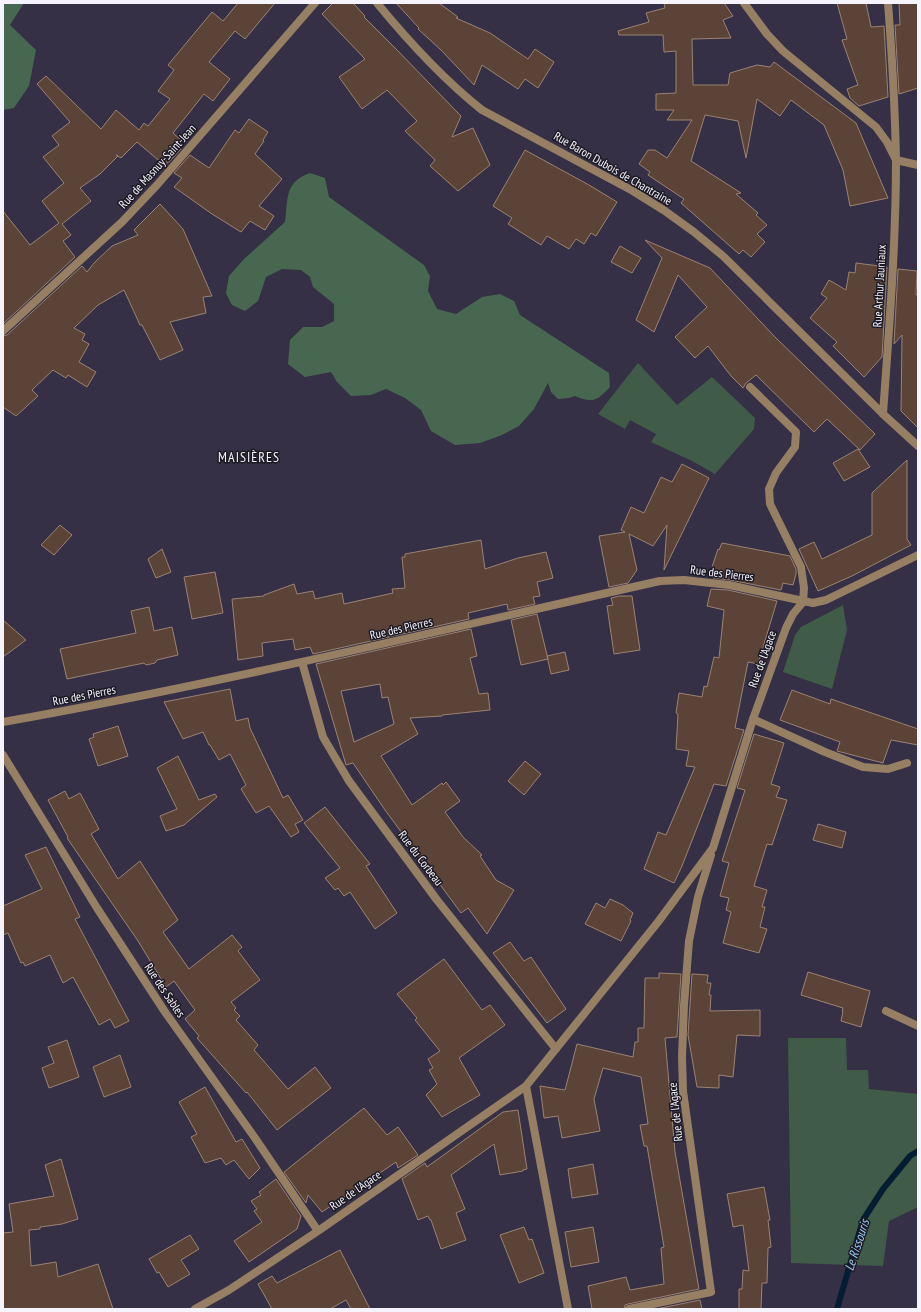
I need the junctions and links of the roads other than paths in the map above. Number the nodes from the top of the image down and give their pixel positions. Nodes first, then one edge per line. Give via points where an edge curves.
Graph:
1 (315, 3) edge
2 (377, 3) edge
3 (744, 3) edge
4 (888, 3) edge
5 (896, 160) junction
6 (918, 165) edge
7 (3, 331) edge
8 (750, 387) dead end
9 (883, 414) junction
10 (918, 446) edge
11 (918, 555) edge
12 (803, 602) junction
13 (302, 662) junction
14 (753, 720) junction
15 (3, 722) edge
16 (3, 754) edge
17 (907, 763) dead end
18 (713, 848) junction
19 (886, 1011) dead end
20 (918, 1026) edge
21 (556, 1049) junction
22 (526, 1086) junction
23 (318, 1230) junction
24 (195, 1309) edge
25 (568, 1309) edge
26 (629, 1309) edge

1 - 7 street, Rue de Masnuy-Saint-Jean via 190,148 122,222
2 - 9 street, Rue Baron Dubois de Chantraine via 444,77 482,110 633,191 694,232 723,256
3 - 5 street, Rue Arthur Jauniaux via 766,34 783,51 876,127
4 - 5 street, Rue Arthur Jauniaux
5 - 6 street
5 - 9 street, Rue Arthur Jauniaux via 894,265
8 - 12 street via 796,432 795,447 776,473 769,489 770,504 801,568
9 - 10 street, Rue Baron Dubois de Chantraine
11 - 12 street via 826,600
12 - 13 street, Rue des Pierres via 729,585 684,580 660,581
12 - 14 street, Rue de l'Agace via 786,628
13 - 15 street, Rue des Pierres
13 - 21 street, Rue du Corbeau via 323,737 349,781 437,900
14 - 17 street via 863,767 888,769
14 - 18 street, Rue de l'Agace
16 - 23 street, Rue des Sables via 97,908 165,1012
18 - 21 street, Rue de l'Agace via 658,922
18 - 26 street, Rue de l'Agace via 698,897 689,941 682,1057 683,1091 711,1292
19 - 20 street
21 - 22 street, Rue de l'Agace
22 - 23 street, Rue de l'Agace
22 - 25 street
23 - 24 street, Rue de l'Agace via 229,1290

